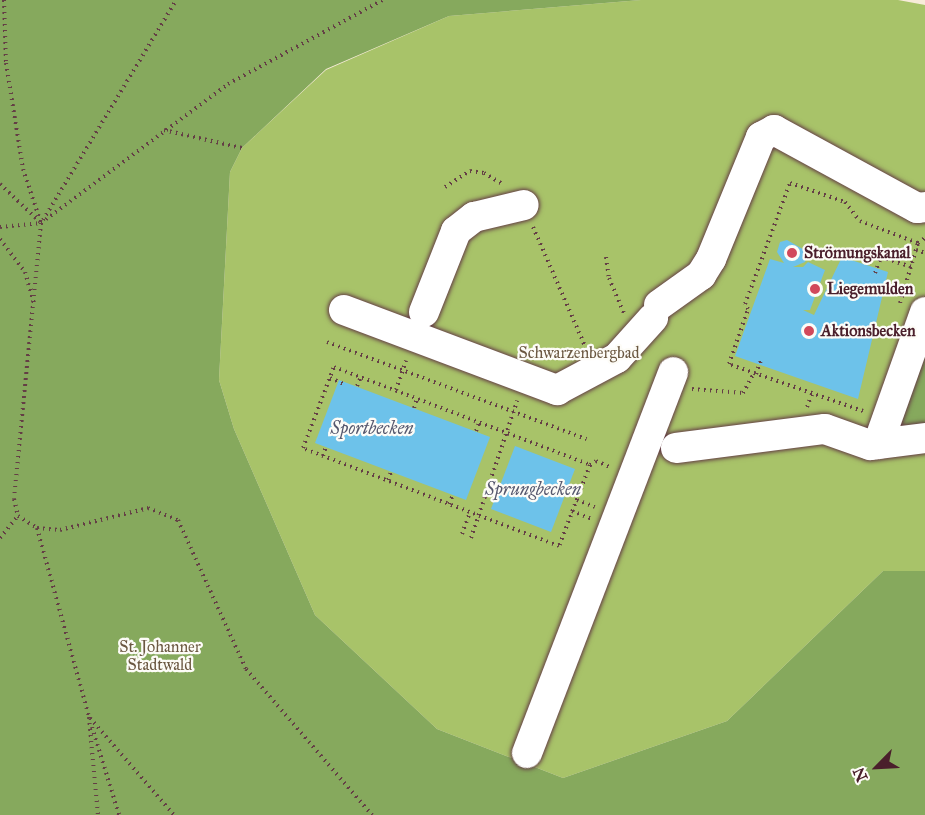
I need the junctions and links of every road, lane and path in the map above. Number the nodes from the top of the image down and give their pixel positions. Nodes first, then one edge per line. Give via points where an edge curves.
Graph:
1 (4, 0) edge
2 (176, 0) edge
3 (383, 0) edge
4 (164, 130) junction
5 (242, 148) dead end
6 (0, 184) edge
7 (445, 187) dead end
8 (518, 196) junction
9 (925, 207) edge
10 (41, 223) junction
11 (0, 226) edge
12 (917, 237) dead end
13 (925, 238) edge
14 (0, 240) edge
15 (918, 243) junction
16 (916, 249) junction
17 (925, 253) edge
18 (606, 257) dead end
19 (911, 267) junction
20 (875, 273) dead end
21 (35, 307) junction
22 (912, 309) edge
23 (344, 310) dead end
24 (424, 312) dead end
25 (649, 320) junction
26 (327, 342) dead end
27 (761, 360) dead end
28 (403, 369) junction
29 (595, 369) junction
30 (674, 372) dead end
31 (755, 373) junction
32 (361, 377) junction
33 (330, 378) junction
34 (344, 384) dead end
35 (357, 386) dead end
36 (748, 389) dead end
37 (396, 391) junction
38 (812, 394) junction
39 (417, 399) junction
40 (866, 401) dead end
41 (808, 403) dead end
42 (414, 408) dead end
43 (514, 410) junction
44 (479, 423) junction
45 (476, 431) dead end
46 (506, 433) junction
47 (925, 438) edge
48 (586, 439) dead end
49 (878, 444) junction
50 (326, 447) dead end
51 (676, 448) dead end
52 (323, 456) junction
53 (590, 465) junction
54 (391, 472) dead end
55 (631, 475) junction
56 (388, 480) junction
57 (453, 495) dead end
58 (576, 500) junction
59 (449, 504) junction
60 (603, 510) dead end
61 (572, 511) junction
62 (470, 512) junction
63 (18, 516) junction
64 (480, 516) junction
65 (599, 522) dead end
66 (37, 528) junction
67 (462, 534) dead end
68 (0, 538) edge
69 (471, 538) dead end
70 (90, 717) junction
71 (526, 753) dead end
72 (98, 815) edge
73 (119, 815) edge
74 (174, 815) edge
75 (372, 815) edge

1 - 10 path via 6,63 22,169
2 - 10 path
3 - 4 path via 228,84
4 - 5 path
4 - 10 path
6 - 10 path
7 - 8 path via 470,171 484,173
8 - 24 street via 474,216 456,231
8 - 29 path
9 - 25 street via 917,208 774,130 761,137 701,275
10 - 11 path
10 - 21 path
12 - 15 path
13 - 15 path
14 - 21 path via 25,272
15 - 16 path
15 - 31 path via 860,221 845,202 790,183 745,304 748,309 729,364
16 - 17 path
16 - 19 path
18 - 25 path via 609,278
19 - 20 path via 881,257
19 - 22 path
21 - 63 path via 14,499
22 - 49 street
23 - 29 street via 557,390
25 - 29 street via 617,358
26 - 28 path
27 - 31 path
28 - 37 path
28 - 43 path
30 - 55 street
31 - 36 path
31 - 38 path
32 - 33 path via 334,367
32 - 35 path
32 - 37 path
33 - 34 path
33 - 52 path via 303,448
37 - 39 path
38 - 40 path via 863,412
38 - 41 path
39 - 42 path
39 - 44 path
43 - 46 path
43 - 48 path
44 - 45 path
44 - 46 path
46 - 53 path
46 - 64 path via 482,498 485,503
47 - 49 street
49 - 51 street via 870,445 825,429
50 - 52 path
52 - 56 path
53 - 55 path via 596,461
53 - 58 path
54 - 56 path
55 - 71 street
56 - 59 path
57 - 59 path
58 - 60 path
58 - 61 path
59 - 62 path
61 - 64 path via 559,546
61 - 65 path
62 - 64 path
62 - 67 path
63 - 66 path
63 - 68 path
64 - 69 path
66 - 70 path
66 - 75 path via 78,528 148,508 178,520 246,669
70 - 72 path
70 - 73 path
70 - 74 path

